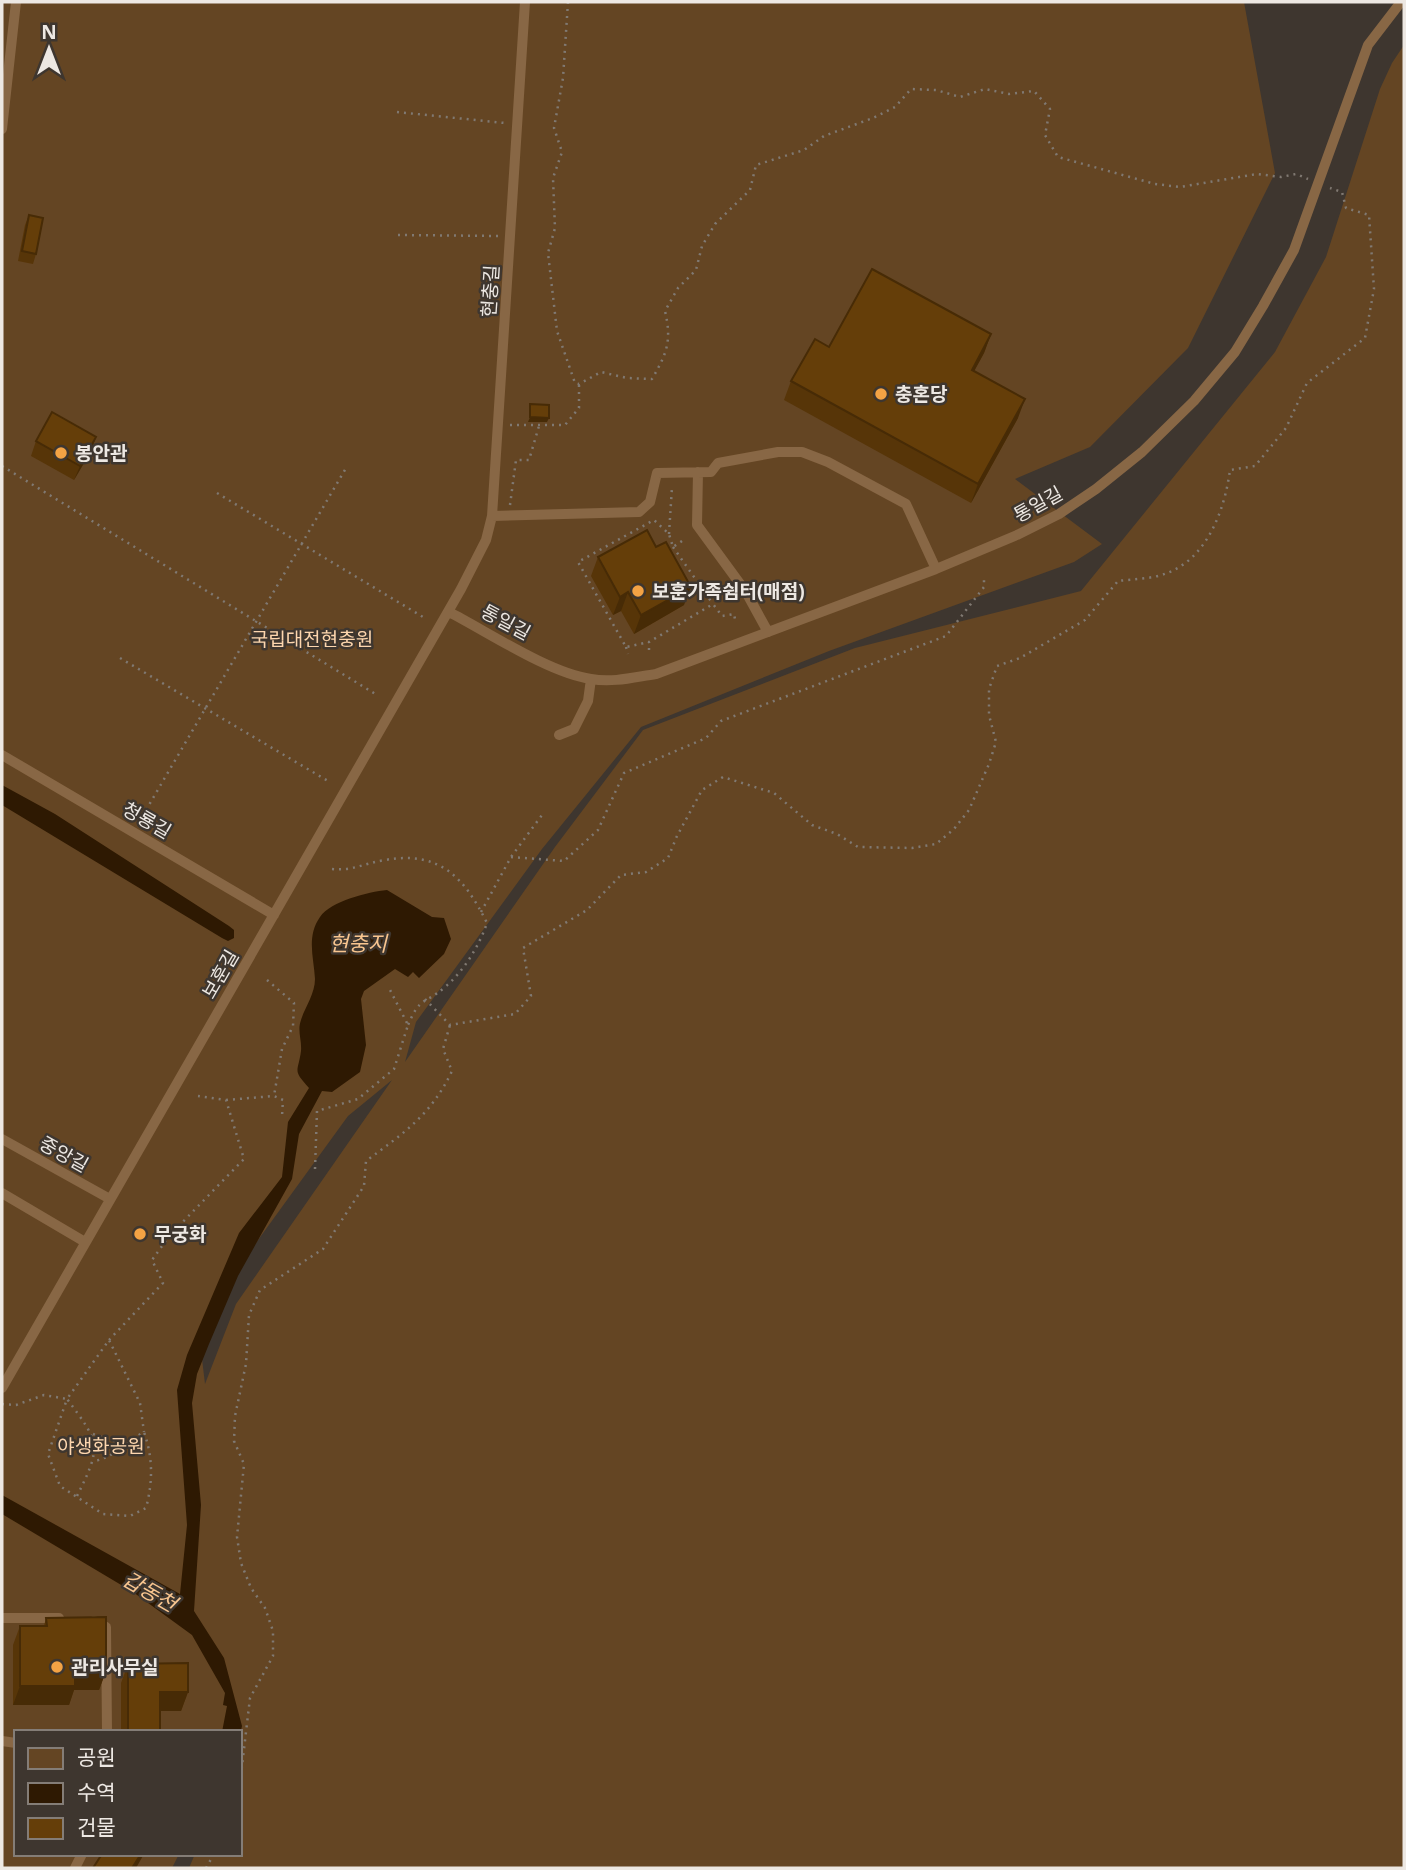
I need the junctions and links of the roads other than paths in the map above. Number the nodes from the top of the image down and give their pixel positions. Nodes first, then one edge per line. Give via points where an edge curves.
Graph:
1 (16, 2) edge
2 (525, 2) edge
3 (1401, 2) edge
4 (2, 24) edge
5 (13, 31) junction
6 (2, 130) edge
7 (698, 472) junction
8 (492, 516) junction
9 (936, 569) junction
10 (468, 578) joint
11 (449, 611) junction
12 (768, 632) junction
13 (591, 679) junction
14 (559, 735) dead end
15 (2, 755) edge
16 (274, 915) junction
17 (2, 1139) edge
18 (2, 1193) edge
19 (110, 1199) junction
20 (85, 1242) junction
21 (2, 1388) edge
22 (2, 1618) edge
23 (76, 1618) edge
24 (88, 1618) edge
25 (107, 1730) edge

1 - 5 lane
2 - 8 lane, 현충길
3 - 9 lane, 통일길 via 1368,45 1294,250 1235,352 1194,401 1097,489 1059,514
4 - 5 lane
5 - 6 lane
7 - 8 lane via 657,473 650,502 639,512
7 - 9 lane via 711,472 718,463 778,452 802,452 828,462 906,505
7 - 12 lane via 697,525 746,592
8 - 10 lane, 현충길
9 - 12 lane, 통일길
10 - 11 lane, 보훈길
11 - 13 lane, 통일길 via 564,672
11 - 16 lane, 보훈길
12 - 13 lane, 통일길 via 656,674 614,681
13 - 14 lane via 588,701 574,729
15 - 16 lane, 청룡길
16 - 19 lane, 보훈길
17 - 19 lane, 중앙길
18 - 20 lane
19 - 20 lane, 보훈길
20 - 21 lane, 보훈길
22 - 23 lane
24 - 25 lane via 106,1627

